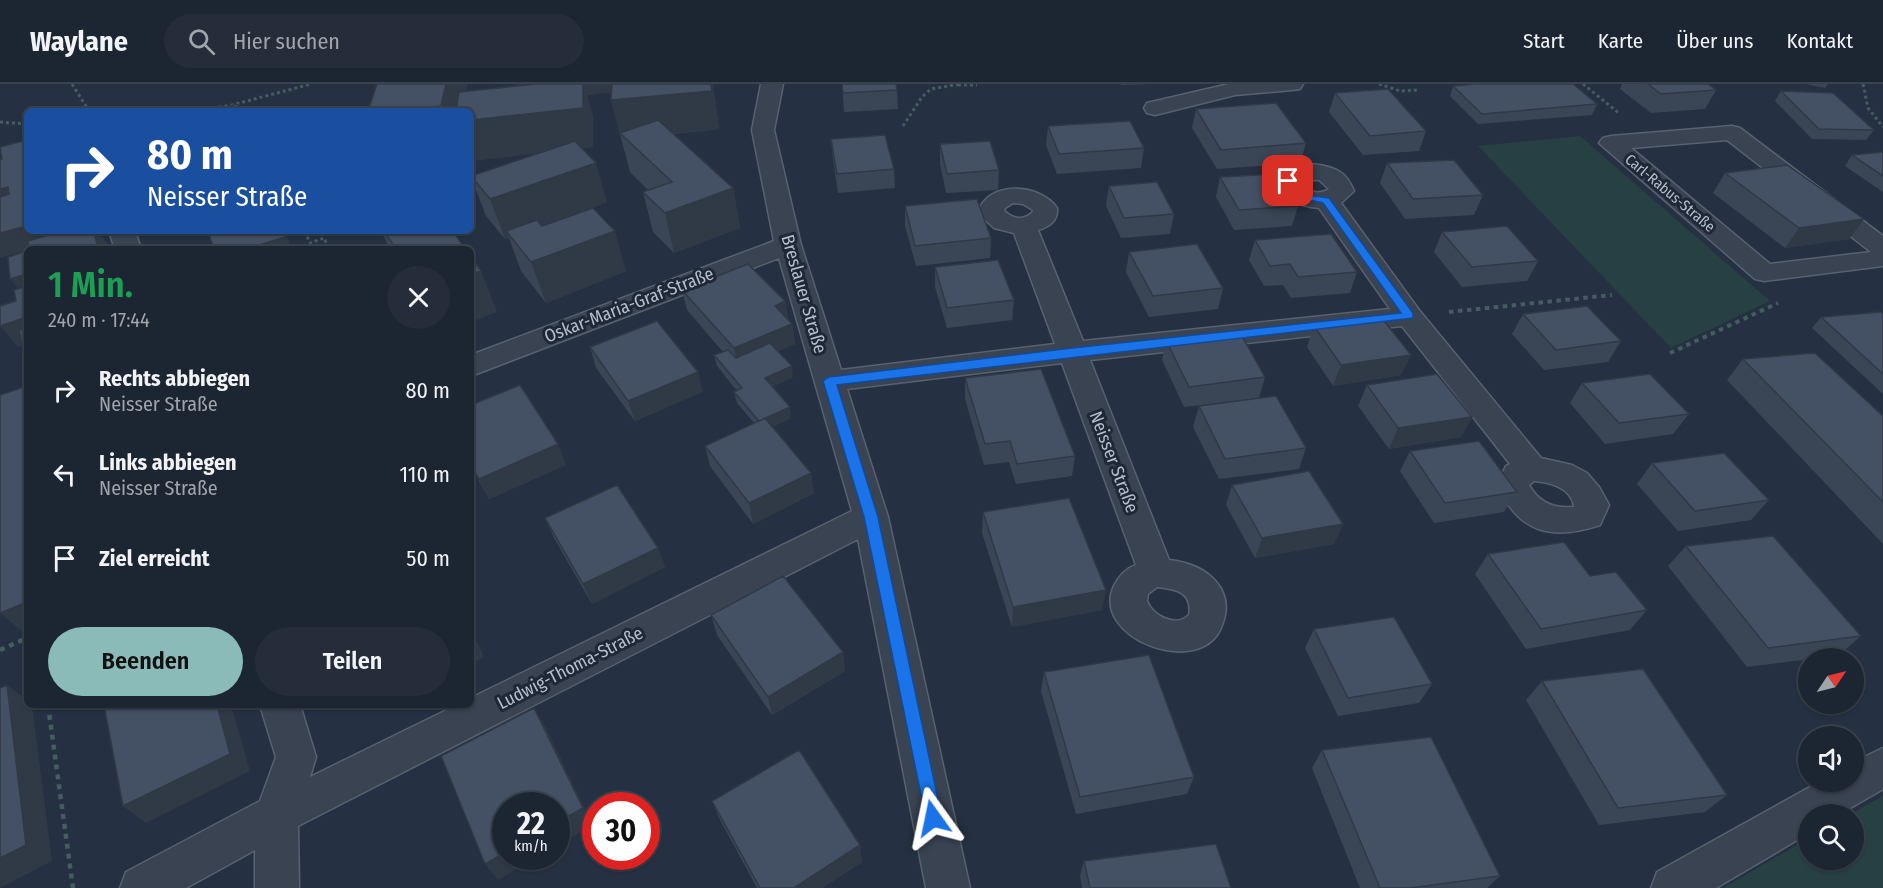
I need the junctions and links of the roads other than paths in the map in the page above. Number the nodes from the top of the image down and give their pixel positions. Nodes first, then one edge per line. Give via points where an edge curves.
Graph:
1 (772, 84) edge
2 (1292, 84) edge
3 (1155, 108) dead end
4 (1326, 200) dead end
5 (1024, 226) dead end
6 (788, 244) junction
7 (1883, 248) edge
8 (1883, 258) edge
9 (1409, 316) junction
10 (1072, 352) junction
11 (474, 365) edge
12 (829, 381) junction
13 (1532, 469) dead end
14 (871, 517) junction
15 (1156, 573) dead end
16 (281, 708) edge
17 (1883, 767) edge
18 (277, 815) junction
19 (142, 888) edge
20 (277, 888) edge
21 (948, 888) edge
22 (1673, 888) edge

1 - 6 street, Breslauer Straße via 763,130
2 - 3 street via 1235,89
4 - 9 street
5 - 10 street, Neisser Straße
6 - 11 street, Oskar-Maria-Graf-Straße
6 - 12 street, Breslauer Straße
7 - 8 street, Carl-Rabus-Straße via 1732,133 1611,144 1764,273
9 - 10 street
9 - 13 street
10 - 12 street
10 - 15 street, Neisser Straße
12 - 14 street, Breslauer Straße
14 - 18 street, Ludwig-Thoma-Straße
14 - 21 street, Breslauer Straße
16 - 18 street via 296,757
17 - 22 street
18 - 19 street, Ludwig-Thoma-Straße
18 - 20 street

